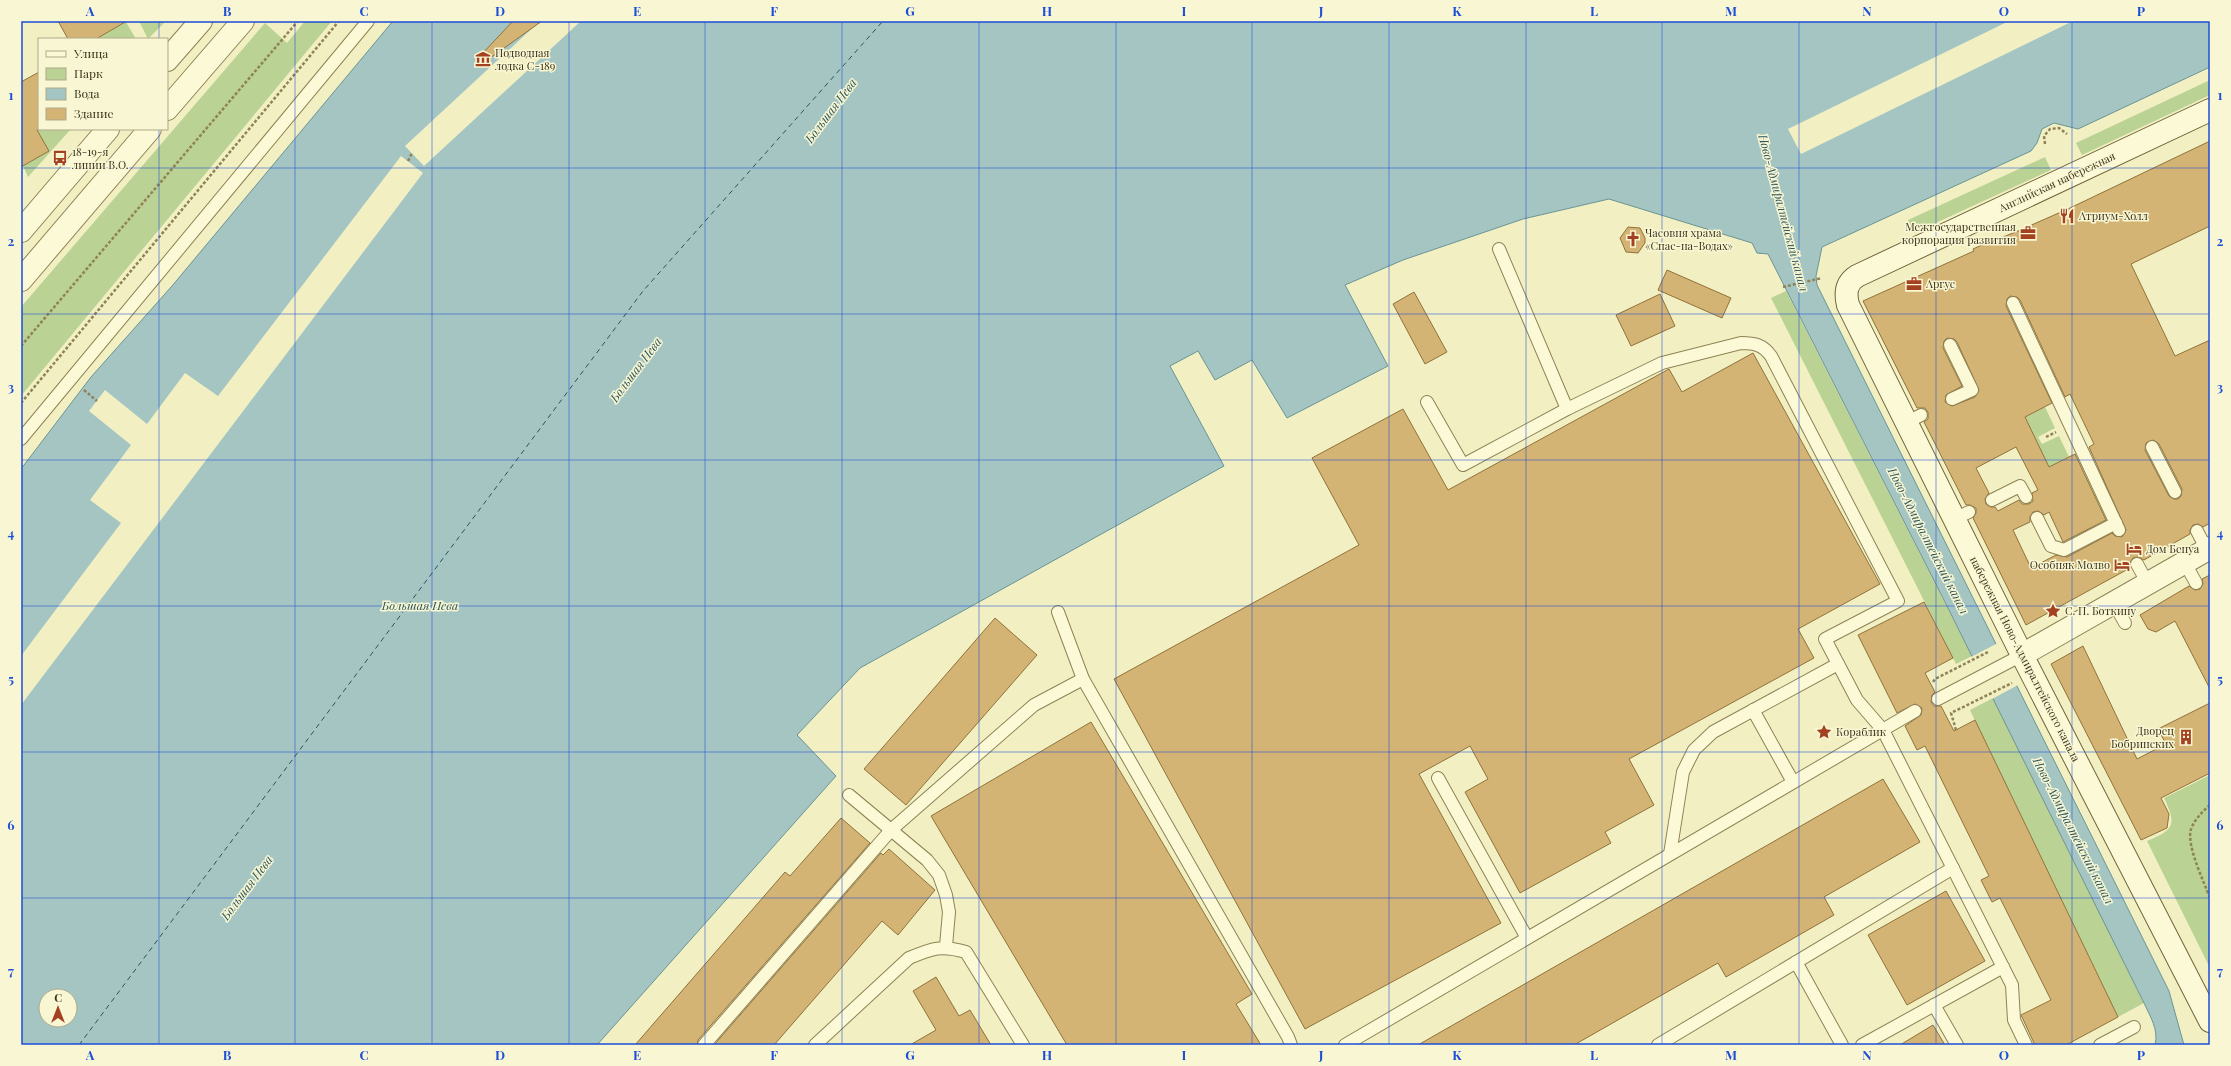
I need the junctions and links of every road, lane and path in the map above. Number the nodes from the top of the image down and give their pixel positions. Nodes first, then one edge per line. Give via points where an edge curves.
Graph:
1 (200, 21) edge
2 (243, 21) edge
3 (298, 21) edge
4 (339, 21) edge
5 (368, 21) edge
6 (168, 59) edge
7 (168, 108) edge
8 (2210, 110) edge
9 (107, 130) edge
10 (149, 130) edge
11 (2067, 134) dead end
12 (2045, 144) dead end
13 (412, 153) dead end
14 (408, 161) dead end
15 (21, 231) edge
16 (1499, 249) dead end
17 (1822, 278) dead end
18 (21, 280) edge
19 (1783, 287) dead end
20 (1846, 293) joint
21 (2013, 303) dead end
22 (1950, 345) dead end
23 (21, 346) edge
24 (80, 387) dead end
25 (1952, 399) dead end
26 (97, 401) dead end
27 (1427, 402) dead end
28 (21, 403) edge
29 (1567, 409) junction
30 (21, 439) edge
31 (2152, 447) dead end
32 (2176, 492) dead end
33 (2026, 497) dead end
34 (1992, 500) dead end
35 (2037, 518) dead end
36 (2197, 531) dead end
37 (2209, 549) edge
38 (2185, 563) junction
39 (2137, 564) dead end
40 (2196, 583) dead end
41 (2148, 584) junction
42 (2114, 603) junction
43 (1058, 612) dead end
44 (2125, 623) dead end
45 (1992, 650) dead end
46 (2015, 659) junction
47 (1838, 664) junction
48 (1083, 679) junction
49 (2017, 680) dead end
50 (1931, 686) dead end
51 (1938, 699) dead end
52 (1753, 710) junction
53 (1915, 711) dead end
54 (1883, 730) junction
55 (1956, 730) dead end
56 (1438, 778) dead end
57 (1793, 782) junction
58 (849, 795) dead end
59 (2210, 804) edge
60 (891, 830) junction
61 (1670, 854) junction
62 (1953, 868) junction
63 (2210, 898) edge
64 (1528, 938) junction
65 (946, 946) junction
66 (1796, 962) junction
67 (2003, 967) junction
68 (1934, 1005) junction
69 (2210, 1021) edge
70 (2134, 1027) dead end
71 (1877, 1041) edge
72 (1662, 1044) edge
73 (704, 1045) edge
74 (815, 1045) edge
75 (1024, 1045) edge
76 (1291, 1045) edge
77 (1345, 1045) edge
78 (1842, 1045) edge
79 (1862, 1045) edge
80 (1957, 1045) edge
81 (2026, 1045) edge
82 (2100, 1045) edge

1 - 6 main road
2 - 7 main road
3 - 23 path
4 - 28 path
5 - 30 lane
8 - 20 main road, Английская набережная via 1857,276 1850,282
9 - 15 main road
10 - 18 main road
11 - 12 path via 2059,128 2050,129 2044,136
13 - 14 path
16 - 29 lane
17 - 19 path
20 - 46 main road, набережная Ново-Адмиралтейского канала via 1848,304 1914,419 1962,515
21 - 35 lane via 2118,526 2064,550 2051,546
22 - 25 lane via 1972,390
24 - 26 path
27 - 29 lane via 1463,465
29 - 47 lane via 1662,363 1741,343 1755,343 1765,348 1898,601 1825,639
31 - 32 lane
33 - 34 lane via 2020,486
36 - 37 lane
37 - 38 main road
38 - 40 lane
38 - 41 main road
39 - 41 lane
41 - 42 main road
42 - 44 lane
42 - 46 main road
43 - 48 lane
45 - 50 path via 1935,679
46 - 51 lane
46 - 69 main road, набережная Ново-Адмиралтейского канала
47 - 52 lane
47 - 54 lane via 1857,700
48 - 60 lane via 1034,705
48 - 76 lane
49 - 55 path via 1951,713
52 - 57 lane
52 - 61 lane via 1713,732 1694,750 1683,772
53 - 54 lane
54 - 57 lane
54 - 62 lane
56 - 64 lane
57 - 61 lane
58 - 60 lane
59 - 63 path via 2198,816 2191,830 2192,847
60 - 65 lane via 927,860 939,874 949,912
60 - 73 lane
61 - 64 lane
62 - 66 lane
62 - 67 lane
64 - 77 lane
65 - 74 lane via 927,950 909,958
65 - 75 lane via 966,952
66 - 72 lane
66 - 78 lane
67 - 68 lane
67 - 81 lane via 2012,985 2014,1020
68 - 71 lane
68 - 80 lane
70 - 82 lane
71 - 79 lane

